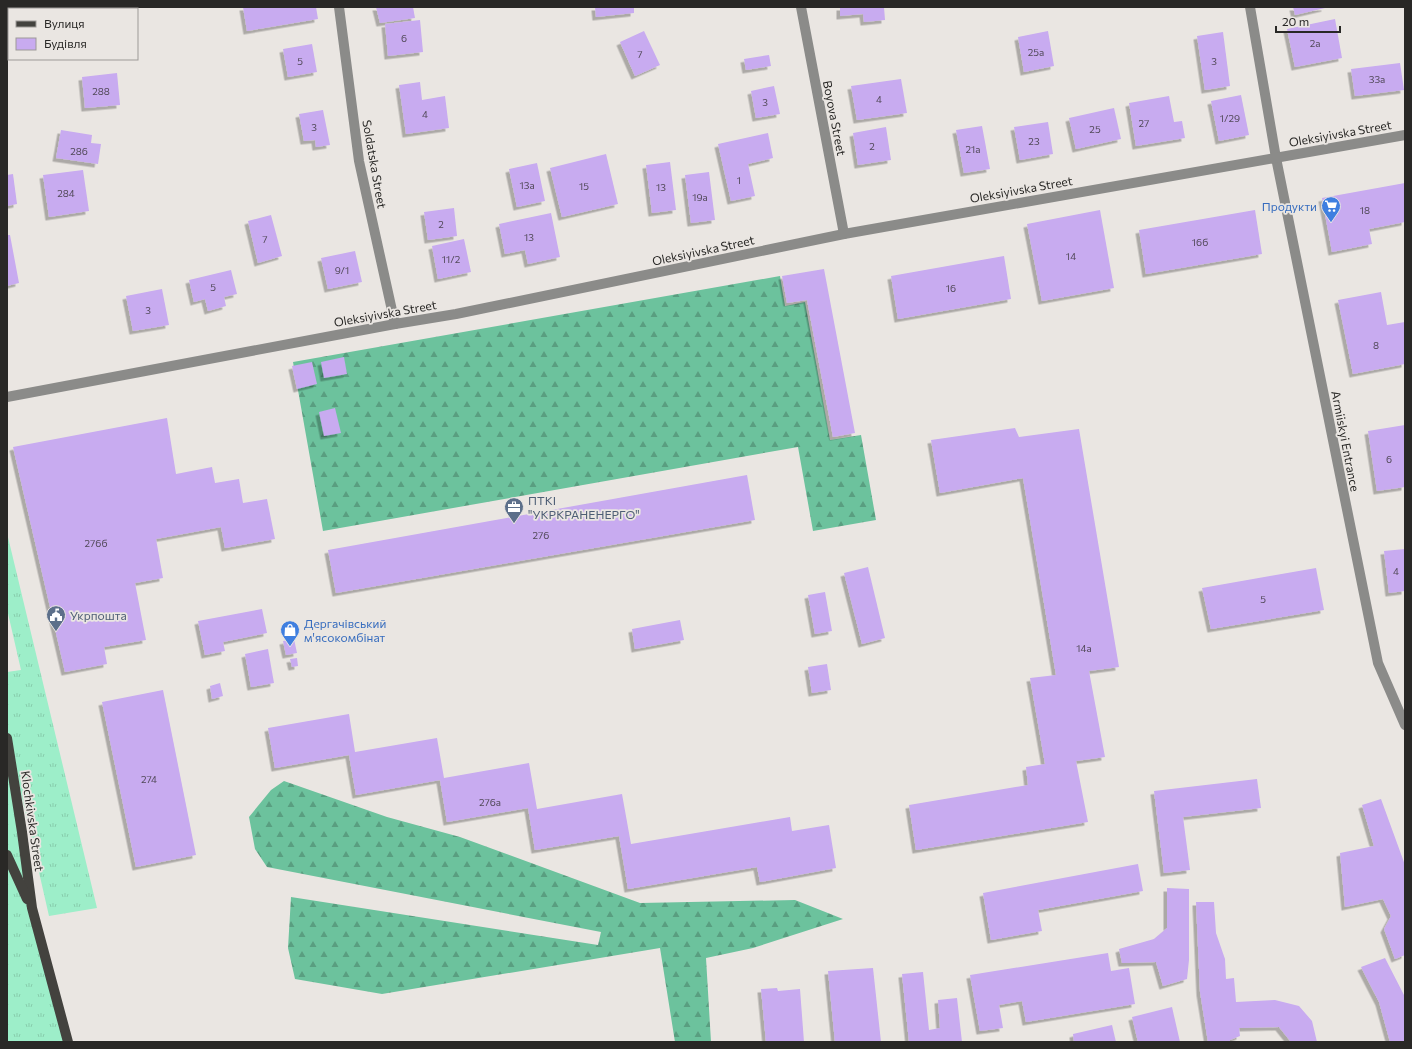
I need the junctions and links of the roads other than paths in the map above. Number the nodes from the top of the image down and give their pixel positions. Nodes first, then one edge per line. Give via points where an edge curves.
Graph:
1 (339, 7) edge
2 (801, 7) edge
3 (1250, 7) edge
4 (1405, 135) edge
5 (1276, 158) junction
6 (844, 234) junction
7 (395, 324) junction
8 (7, 397) edge
9 (1405, 725) edge
10 (7, 738) edge
11 (7, 856) edge
12 (32, 908) junction
13 (68, 1042) edge

1 - 7 street, Soldatska Street via 359,161
2 - 6 street, Boyova Street
3 - 5 street, Armiiskyi Entrance
4 - 5 street, Oleksiyivska Street
5 - 6 street, Oleksiyivska Street
5 - 9 street, Armiiskyi Entrance via 1378,663
6 - 7 street, Oleksiyivska Street via 456,314
7 - 8 street, Oleksiyivska Street
10 - 12 main road, Klochkivska Street
11 - 12 main road, Klochkivska Street
12 - 13 main road, Klochkivska Street

